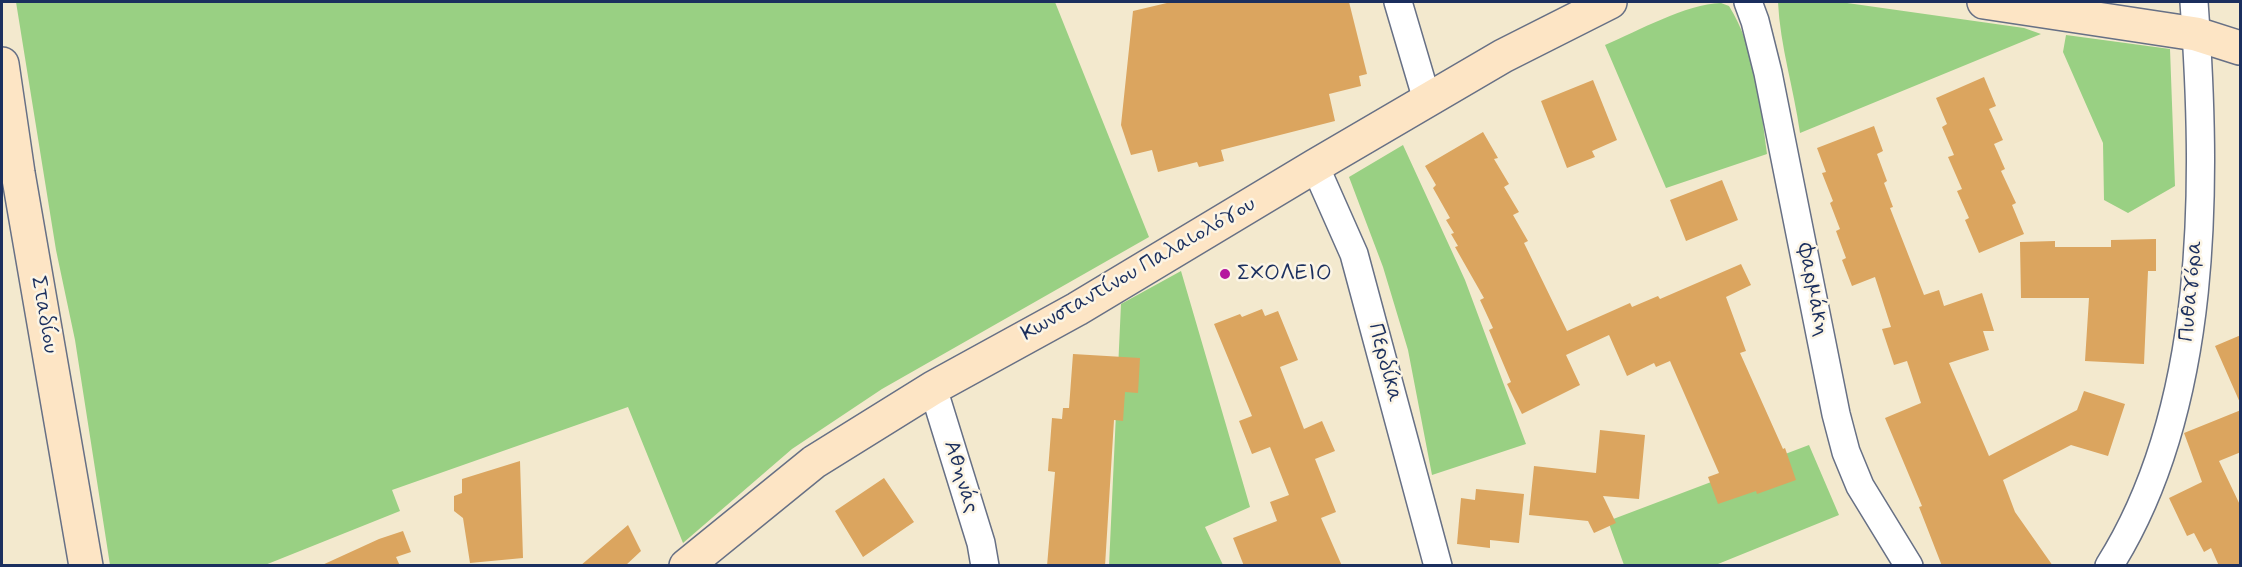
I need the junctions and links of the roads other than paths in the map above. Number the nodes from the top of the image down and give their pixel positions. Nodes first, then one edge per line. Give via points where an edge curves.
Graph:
1 (1398, 2) edge
2 (1610, 2) edge
3 (1748, 2) edge
4 (1984, 2) edge
5 (2194, 2) edge
6 (2196, 34) junction
7 (2241, 48) edge
8 (2, 64) edge
9 (1426, 100) junction
10 (1315, 166) junction
11 (933, 388) junction
12 (86, 566) edge
13 (686, 566) edge
14 (985, 566) edge
15 (1438, 566) edge
16 (1909, 566) edge
17 (2109, 566) edge

1 - 9 street
2 - 9 street, Κωνσταντίνου Παλαιολόγου
3 - 16 street, Φαρμάκη via 1768,73 1846,452 1868,502
4 - 6 street
5 - 6 street, Πυθαγόρα
6 - 7 street
6 - 17 street, Πυθαγόρα via 2199,198 2192,318 2182,373 2156,466 2137,514
8 - 12 street, Σταδίου
9 - 10 street, Κωνσταντίνου Παλαιολόγου
10 - 11 street, Κωνσταντίνου Παλαιολόγου via 1077,309
10 - 15 street, Περδίκα via 1354,254
11 - 13 street, Κωνσταντίνου Παλαιολόγου via 814,462
11 - 14 street, Αθηνάς

